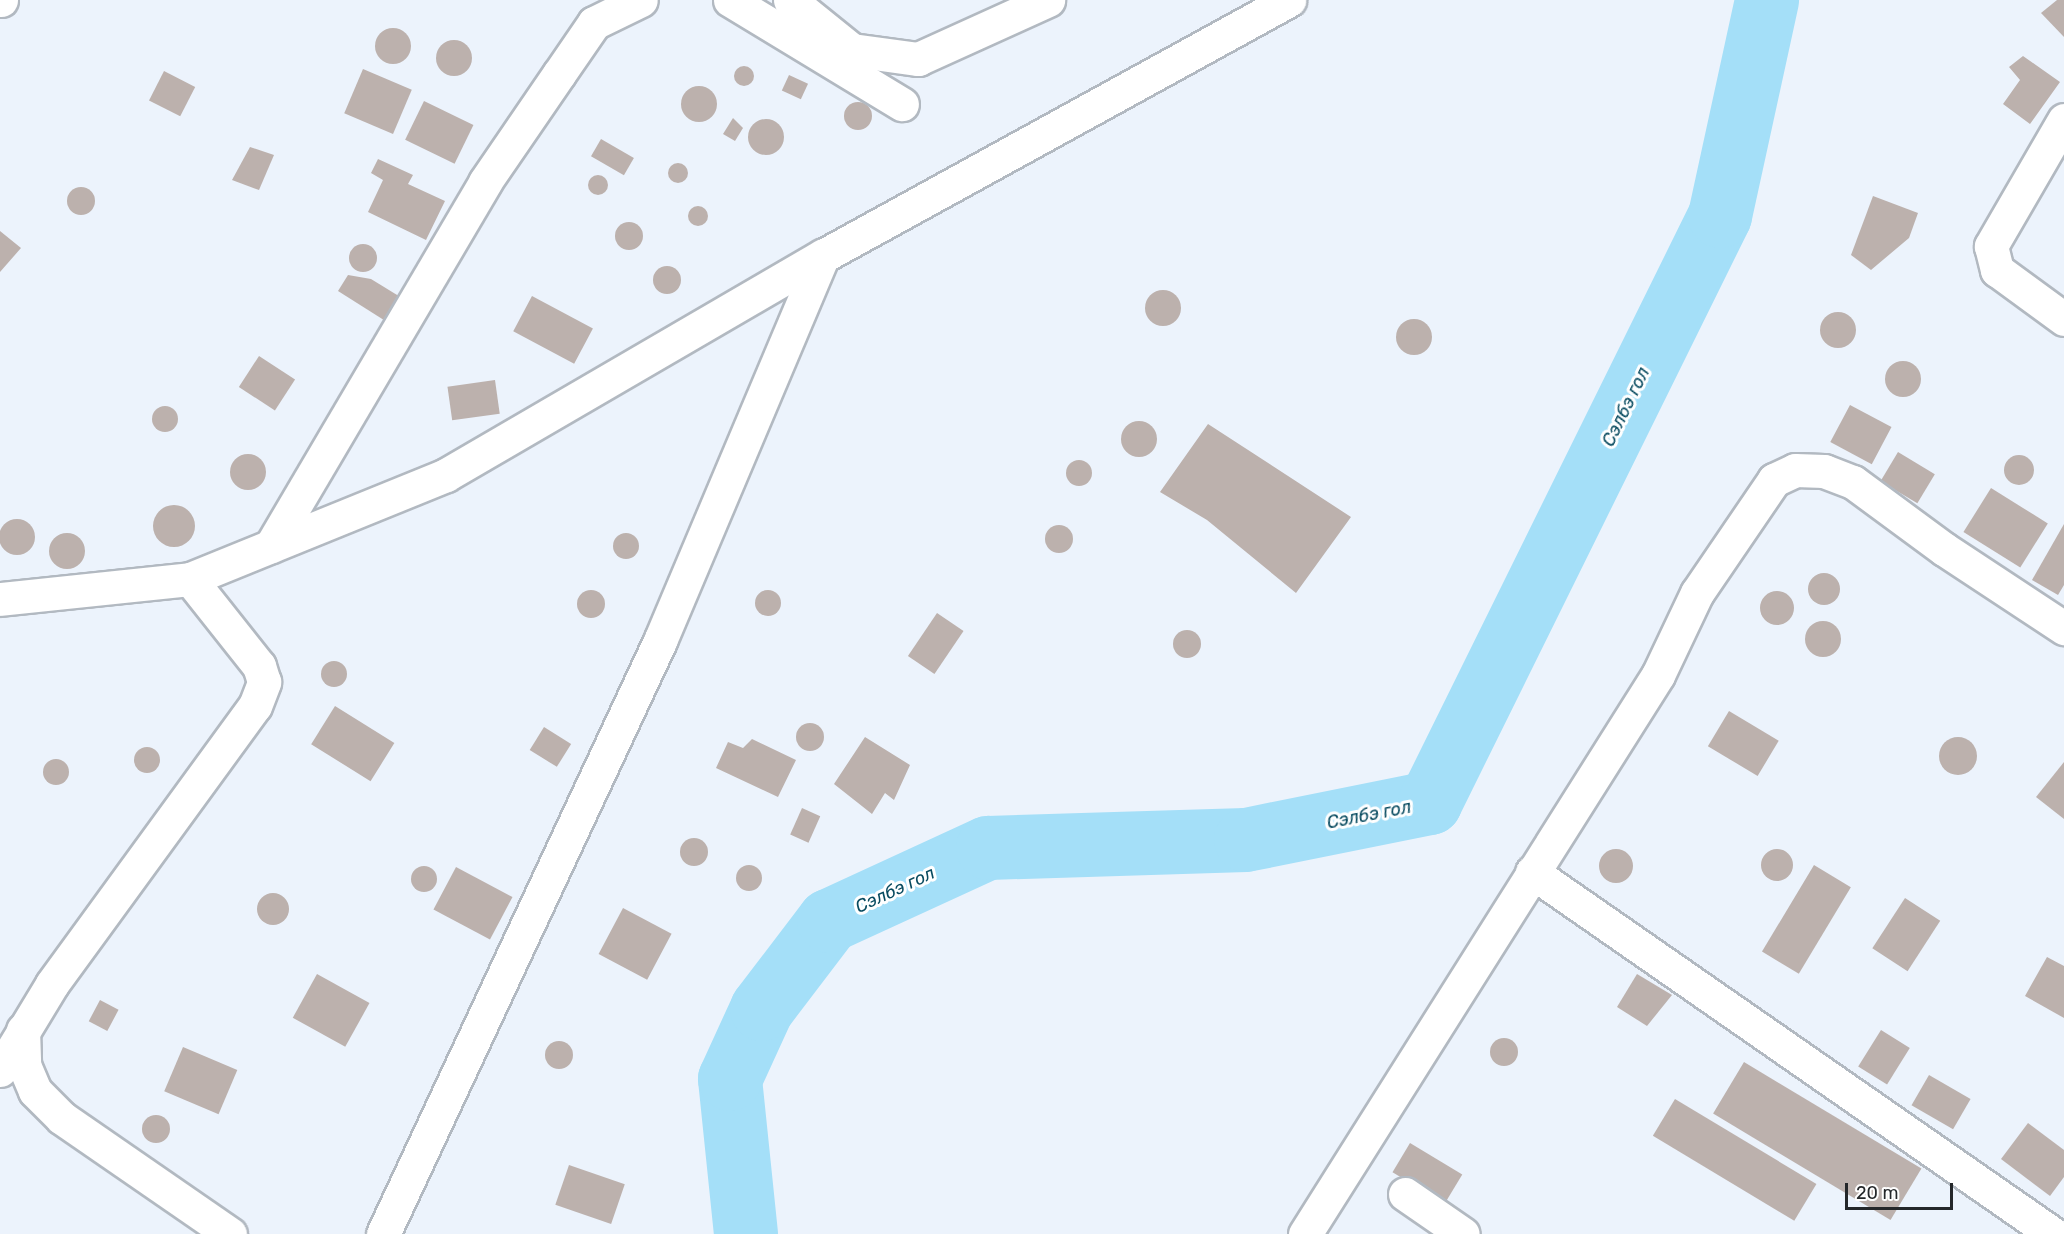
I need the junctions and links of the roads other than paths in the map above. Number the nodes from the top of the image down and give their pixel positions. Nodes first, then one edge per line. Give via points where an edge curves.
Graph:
1 (641, 0) edge
2 (730, 0) edge
3 (790, 0) edge
4 (1048, 0) edge
5 (1289, 0) edge
6 (902, 104) dead end
7 (2064, 120) edge
8 (823, 256) junction
9 (2064, 319) edge
10 (271, 546) junction
11 (190, 579) junction
12 (0, 599) edge
13 (2064, 628) edge
14 (1532, 872) junction
15 (23, 1030) junction
16 (0, 1070) edge
17 (1405, 1194) dead end
18 (230, 1234) edge
19 (383, 1234) edge
20 (1305, 1234) edge
21 (1463, 1234) edge
22 (2053, 1234) edge

1 - 10 street via 594,23 485,182
2 - 6 street
3 - 4 street via 852,50 918,58
5 - 8 street
7 - 9 street via 1991,246 1997,270
8 - 10 street via 446,475
8 - 19 street via 660,642
10 - 11 street
11 - 12 street
11 - 15 street via 259,666 264,682 255,706
13 - 14 street via 1944,549 1853,482 1824,471 1805,471 1774,480 1697,593 1658,675
14 - 20 street
14 - 22 street
15 - 16 street
15 - 18 street via 24,1065 35,1091 62,1118
17 - 21 street

